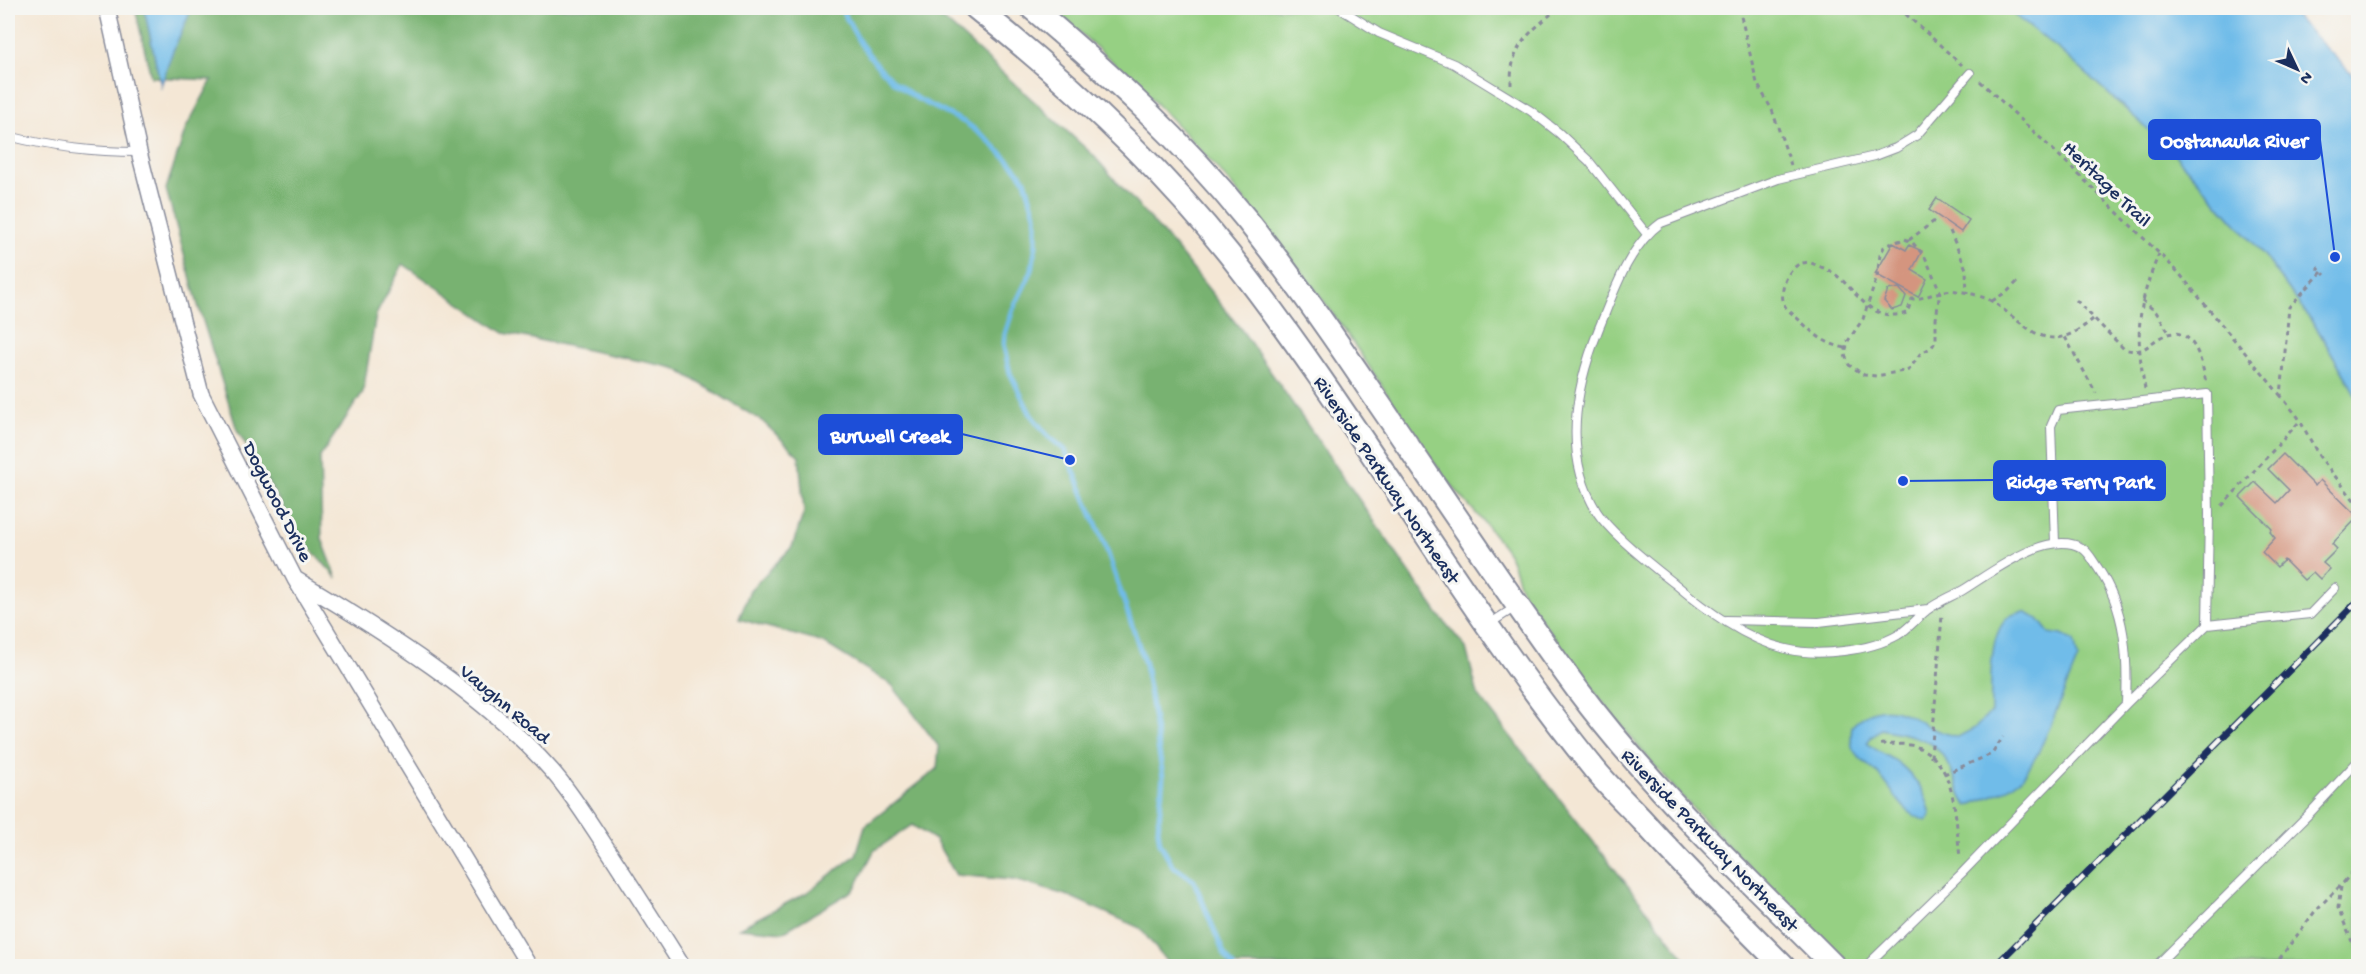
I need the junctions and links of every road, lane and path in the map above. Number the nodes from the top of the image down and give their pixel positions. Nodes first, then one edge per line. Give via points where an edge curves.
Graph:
1 (107, 8) edge
2 (976, 8) edge
3 (1032, 8) edge
4 (1339, 8) edge
5 (1557, 8) edge
6 (1739, 8) edge
7 (1899, 8) edge
8 (1970, 73) junction
9 (1512, 99) junction
10 (8, 135) edge
11 (139, 152) junction
12 (1794, 175) junction
13 (1936, 219) dead end
14 (1950, 231) dead end
15 (1647, 233) junction
16 (1909, 240) junction
17 (2159, 254) junction
18 (2317, 267) dead end
19 (2018, 281) dead end
20 (1940, 291) junction
21 (1967, 294) junction
22 (2076, 300) dead end
23 (2142, 300) junction
24 (1992, 302) junction
25 (2093, 319) junction
26 (2170, 334) junction
27 (2065, 337) junction
28 (1845, 348) junction
29 (2207, 394) junction
30 (2281, 396) junction
31 (2148, 401) junction
32 (2103, 405) junction
33 (2300, 422) junction
34 (2358, 505) edge
35 (2209, 520) junction
36 (2055, 543) junction
37 (295, 579) junction
38 (2335, 588) dead end
39 (1943, 601) junction
40 (1518, 605) junction
41 (1928, 609) junction
42 (1724, 620) junction
43 (1489, 625) junction
44 (2207, 625) junction
45 (2126, 704) junction
46 (2003, 737) dead end
47 (1881, 744) dead end
48 (1931, 757) junction
49 (2358, 761) edge
50 (1944, 774) junction
51 (2358, 865) edge
52 (1962, 873) junction
53 (2345, 881) junction
54 (2358, 956) edge
55 (682, 965) edge
56 (529, 966) edge
57 (1784, 966) edge
58 (1834, 966) edge
59 (1866, 966) edge
60 (2157, 966) edge
61 (2274, 966) edge

1 - 11 street, Dogwood Drive
2 - 43 main road, Riverside Parkway Northeast via 1100,114 1147,160 1229,254 1287,331
3 - 40 main road, Riverside Parkway Northeast via 1162,124 1246,219 1329,330
4 - 9 lane via 1379,33 1454,64
5 - 9 path via 1518,47 1510,68
6 - 12 path via 1757,83 1772,110
7 - 8 path, Heritage Trail
8 - 12 lane via 1917,135 1896,148
8 - 17 path, Heritage Trail
9 - 15 lane via 1589,161
10 - 11 lane via 97,152
11 - 37 street, Dogwood Drive via 201,394
12 - 15 lane via 1661,224
13 - 16 path
14 - 21 path via 1966,269
15 - 42 lane via 1593,340 1575,415 1576,456 1598,513 1656,569
16 - 20 path via 1925,257
16 - 28 path via 1884,247 1863,319
17 - 23 path
17 - 30 path, Heritage Trail via 2210,308
18 - 30 path via 2323,273 2289,307
19 - 24 path
20 - 21 path
20 - 28 path via 1936,340 1909,370 1876,376 1860,374 1849,365
20 - 28 path via 1912,299 1907,313 1892,317 1863,304 1832,272 1813,264 1796,265 1782,294 1785,308 1802,320 1810,333
21 - 24 path
22 - 25 path
23 - 26 path via 2156,312
23 - 31 path via 2138,352
24 - 27 path via 2028,330 2051,338
25 - 26 path via 2118,345 2134,352
25 - 27 path
26 - 29 path via 2180,334 2196,348
27 - 32 path
29 - 31 lane
29 - 35 lane
30 - 33 path, Heritage Trail
31 - 32 lane
32 - 36 lane via 2058,410 2051,426
33 - 34 path, Heritage Trail via 2319,456
33 - 35 path
35 - 44 lane
36 - 39 lane via 2028,551
36 - 45 lane via 2082,548 2089,555 2116,604 2126,639
37 - 55 street, Vaughn Road via 412,654 521,738 580,807
37 - 56 street, Dogwood Drive
38 - 44 lane via 2310,614
39 - 41 lane
39 - 48 path
40 - 43 lane
40 - 58 main road, Riverside Parkway Northeast via 1613,736
41 - 42 lane via 1819,622
41 - 42 lane via 1898,635 1876,644 1815,653 1786,650
43 - 57 main road, Riverside Parkway Northeast via 1597,771
44 - 45 lane
45 - 52 lane
46 - 50 path via 1992,754
47 - 48 path via 1913,745
48 - 50 path
49 - 60 lane
50 - 52 path via 1954,804
51 - 53 path
52 - 59 lane
53 - 54 path via 2339,889 2338,908
53 - 61 path via 2316,910

